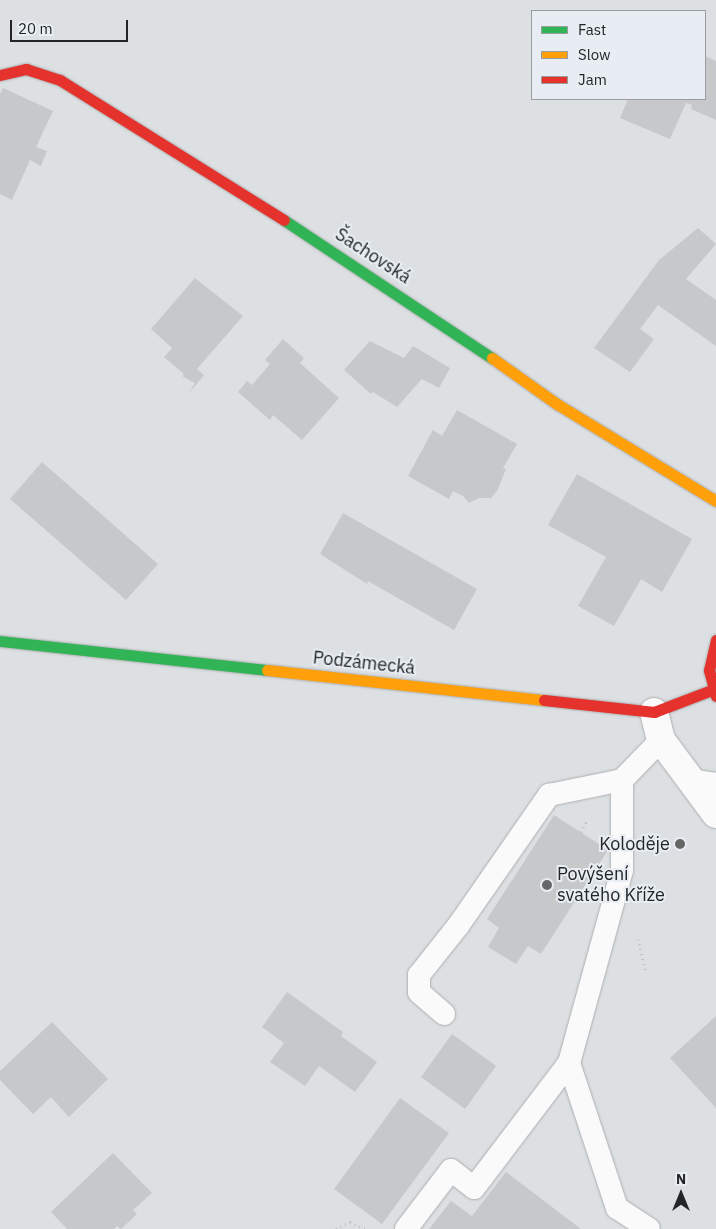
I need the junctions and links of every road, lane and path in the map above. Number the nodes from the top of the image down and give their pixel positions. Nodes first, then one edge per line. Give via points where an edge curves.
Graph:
1 (0, 75) edge
2 (716, 501) edge
3 (716, 640) edge
4 (0, 641) edge
5 (714, 693) edge
6 (654, 712) junction
7 (661, 740) junction
8 (622, 780) junction
9 (689, 780) junction
10 (716, 784) edge
11 (716, 814) edge
12 (444, 1014) dead end
13 (569, 1063) junction
14 (336, 1229) edge
15 (365, 1229) edge
16 (406, 1229) edge
17 (650, 1229) edge

1 - 2 street, Šachovská via 26,69 60,80 199,164 447,326 543,395
3 - 5 street via 708,670
4 - 6 street, Podzámecká
5 - 6 street, Podzámecká
6 - 7 street
7 - 8 lane
7 - 9 street
8 - 12 lane via 549,795 420,975 420,992
8 - 13 lane via 622,870
9 - 10 lane
9 - 11 street
13 - 16 lane via 474,1188 451,1170
13 - 17 lane via 617,1208
14 - 15 path via 350,1222

